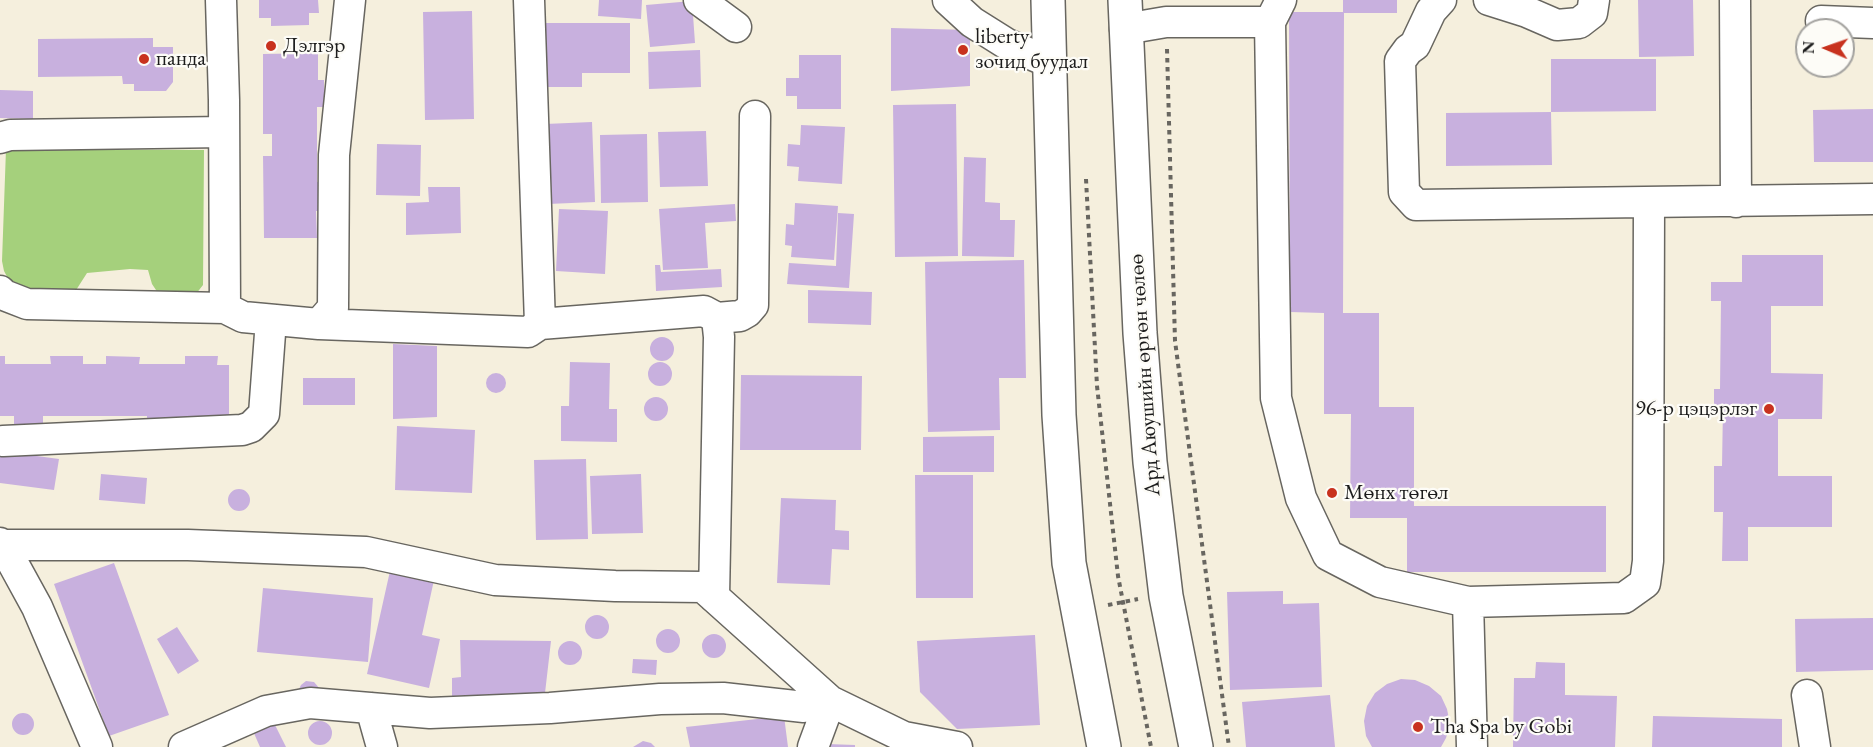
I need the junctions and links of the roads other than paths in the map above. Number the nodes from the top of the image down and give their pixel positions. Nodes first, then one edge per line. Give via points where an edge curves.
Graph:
1 (221, 0) edge
2 (350, 0) edge
3 (529, 0) edge
4 (699, 0) edge
5 (948, 0) edge
6 (1048, 0) edge
7 (1441, 0) edge
8 (1489, 0) edge
9 (1594, 0) edge
10 (1735, 0) edge
11 (1276, 11) edge
12 (1125, 15) edge
13 (1855, 22) edge
14 (1873, 23) edge
15 (736, 27) dead end
16 (1049, 62) junction
17 (755, 116) dead end
18 (224, 132) junction
19 (0, 138) edge
20 (1873, 199) edge
21 (1649, 202) junction
22 (1736, 202) junction
23 (0, 291) edge
24 (225, 308) junction
25 (717, 318) junction
26 (271, 320) junction
27 (319, 324) junction
28 (540, 324) junction
29 (3, 441) dead end
30 (1, 544) edge
31 (714, 597) junction
32 (1468, 602) junction
33 (1807, 695) dead end
34 (830, 701) junction
35 (372, 708) junction
36 (903, 742) edge
37 (97, 747) edge
38 (184, 747) edge
39 (382, 747) edge
40 (813, 747) edge
41 (957, 747) edge
42 (1102, 747) edge
43 (1196, 747) edge
44 (1472, 747) edge
45 (1815, 747) edge

1 - 18 street
2 - 27 street via 334,155 333,308
3 - 28 street
4 - 15 street
5 - 16 street via 972,22 1007,44
6 - 16 main road
7 - 21 street via 1431,11 1415,45 1400,61 1404,192 1416,206
8 - 9 street via 1557,25 1579,22 1592,13
10 - 22 street
11 - 12 street via 1166,22
11 - 32 street via 1276,398 1301,498 1328,555 1380,582
12 - 43 main road, Ард Аюушийн өргөн чөлөө via 1150,462 1166,596
13 - 14 street
16 - 42 main road via 1059,415 1069,563
17 - 25 street via 753,305 740,316
18 - 19 street
18 - 24 street
20 - 22 street
21 - 22 street
21 - 32 street via 1645,583 1624,598
23 - 24 street via 27,304
24 - 26 street via 243,317
25 - 28 street via 704,311
25 - 31 street
26 - 27 street
26 - 29 street via 264,414 251,427
27 - 28 street via 528,332
30 - 31 street via 188,545 366,552 495,580 703,587
30 - 37 street via 37,607
31 - 34 street
32 - 44 street
33 - 45 street
34 - 35 street via 804,707 723,698 660,699 430,713
34 - 36 street
34 - 40 street
35 - 38 street via 310,703 266,711
35 - 39 street
36 - 41 street

